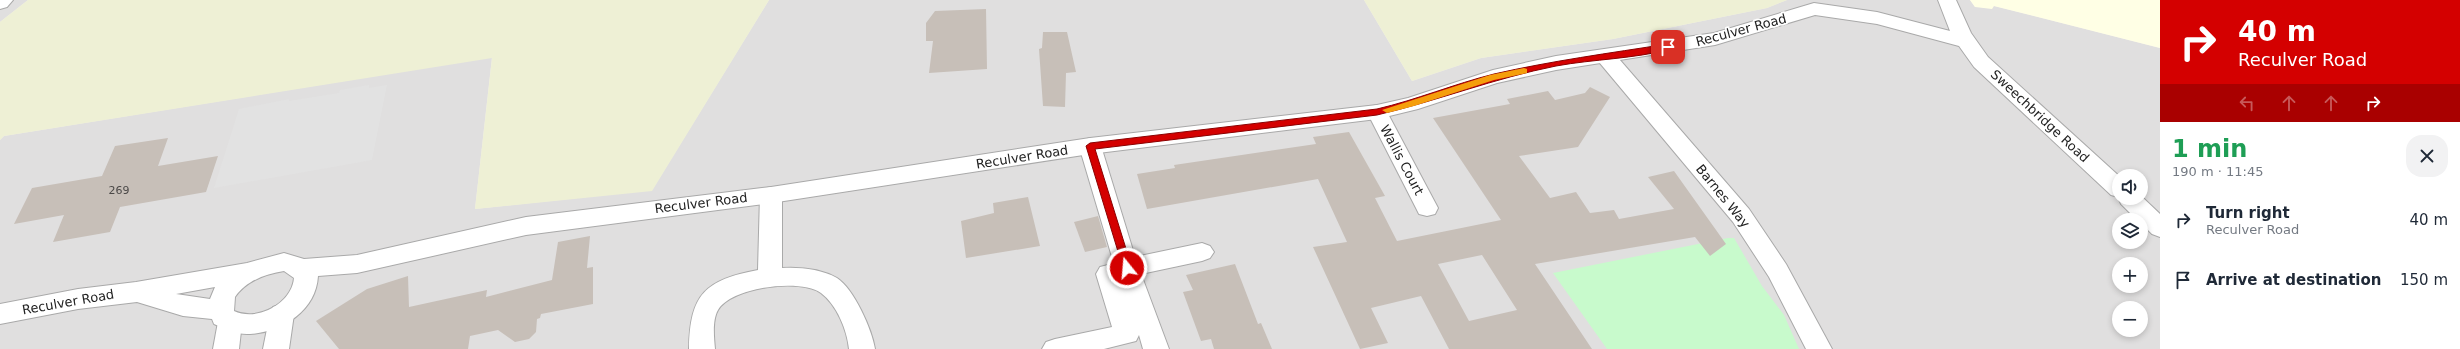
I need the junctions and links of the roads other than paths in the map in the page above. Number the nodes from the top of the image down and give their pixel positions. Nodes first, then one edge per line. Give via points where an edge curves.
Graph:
1 (4, 0) edge
2 (1947, 0) edge
3 (0, 3) edge
4 (1815, 4) edge
5 (1964, 41) junction
6 (1606, 57) junction
7 (1377, 112) junction
8 (1090, 146) junction
9 (2112, 183) edge
10 (771, 195) junction
11 (2136, 205) edge
12 (1427, 208) dead end
13 (2160, 228) edge
14 (1202, 252) dead end
15 (357, 264) junction
16 (302, 268) junction
17 (1118, 271) junction
18 (247, 272) junction
19 (770, 277) junction
20 (136, 292) junction
21 (301, 297) junction
22 (0, 314) edge
23 (282, 314) junction
24 (225, 316) junction
25 (226, 349) edge
26 (276, 349) edge
27 (702, 349) edge
28 (862, 349) edge
29 (1055, 349) edge
30 (1156, 349) edge
31 (1819, 349) edge

1 - 3 street
2 - 5 street, Sweechbridge Road
4 - 5 street, Reculver Road via 1884,19
4 - 6 street, Reculver Road via 1714,39
5 - 9 street, Sweechbridge Road via 1981,62
6 - 7 street, Reculver Road via 1493,77 1411,104
6 - 31 street, Barnes Way via 1749,227 1798,304
7 - 8 street, Reculver Road
7 - 12 street, Wallis Court
8 - 10 street, Reculver Road
8 - 17 street
10 - 15 street, Reculver Road via 526,226
10 - 19 street
11 - 13 street
14 - 17 street
15 - 16 street, Reculver Road
15 - 21 street, Reculver Road via 317,285
16 - 18 street, Reculver Road via 284,262 272,263
16 - 21 street via 307,281
17 - 29 street via 1127,334
17 - 30 street
18 - 20 street, Reculver Road
18 - 24 street, Reculver Road via 226,290 221,301
19 - 27 street via 732,286 721,290 712,298 705,314
19 - 28 street via 800,278 828,284 860,334
20 - 22 street, Reculver Road via 86,298
20 - 24 street, Reculver Road
21 - 23 street, Reculver Road
23 - 24 street, Reculver Road via 254,325
23 - 26 street
24 - 25 street

